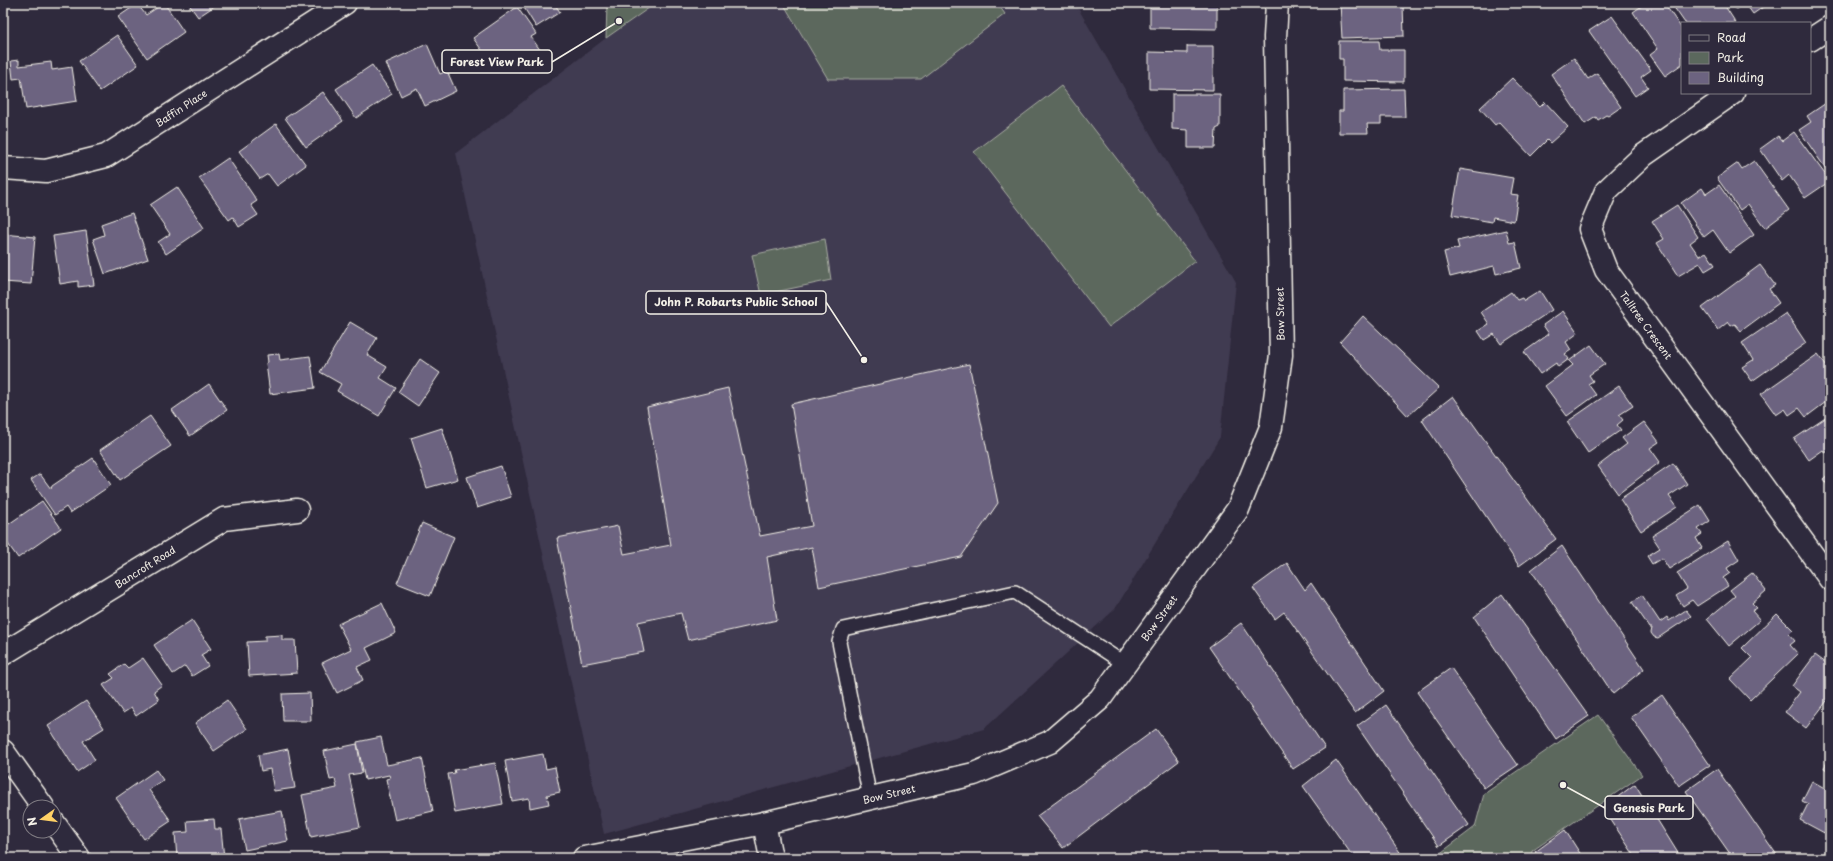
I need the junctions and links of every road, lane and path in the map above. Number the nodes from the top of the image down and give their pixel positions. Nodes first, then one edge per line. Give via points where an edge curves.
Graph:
1 (345, 3) edge
2 (1277, 3) edge
3 (1830, 26) edge
4 (1811, 39) edge
5 (1732, 94) edge
6 (3, 168) edge
7 (297, 510) dead end
8 (1830, 579) edge
9 (3, 654) edge
10 (1125, 664) junction
11 (3, 751) edge
12 (870, 798) junction
13 (37, 799) edge
14 (764, 823) junction
15 (62, 834) edge
16 (79, 858) edge
17 (584, 858) edge
18 (771, 858) edge

1 - 6 street, Baffin Place via 106,156 46,171
2 - 10 street, Bow Street via 1275,37 1281,355 1271,426 1238,509
3 - 4 street
5 - 8 street, Talltree Crescent via 1644,155 1606,191 1590,230 1606,270
7 - 9 street, Bancroft Road via 224,519
10 - 12 street, Bow Street via 1100,699 1050,742 974,774
10 - 12 lane via 1015,592 843,629 839,642
11 - 13 street
12 - 14 street, Bow Street
14 - 17 street, Bow Street
14 - 18 street
15 - 16 street

